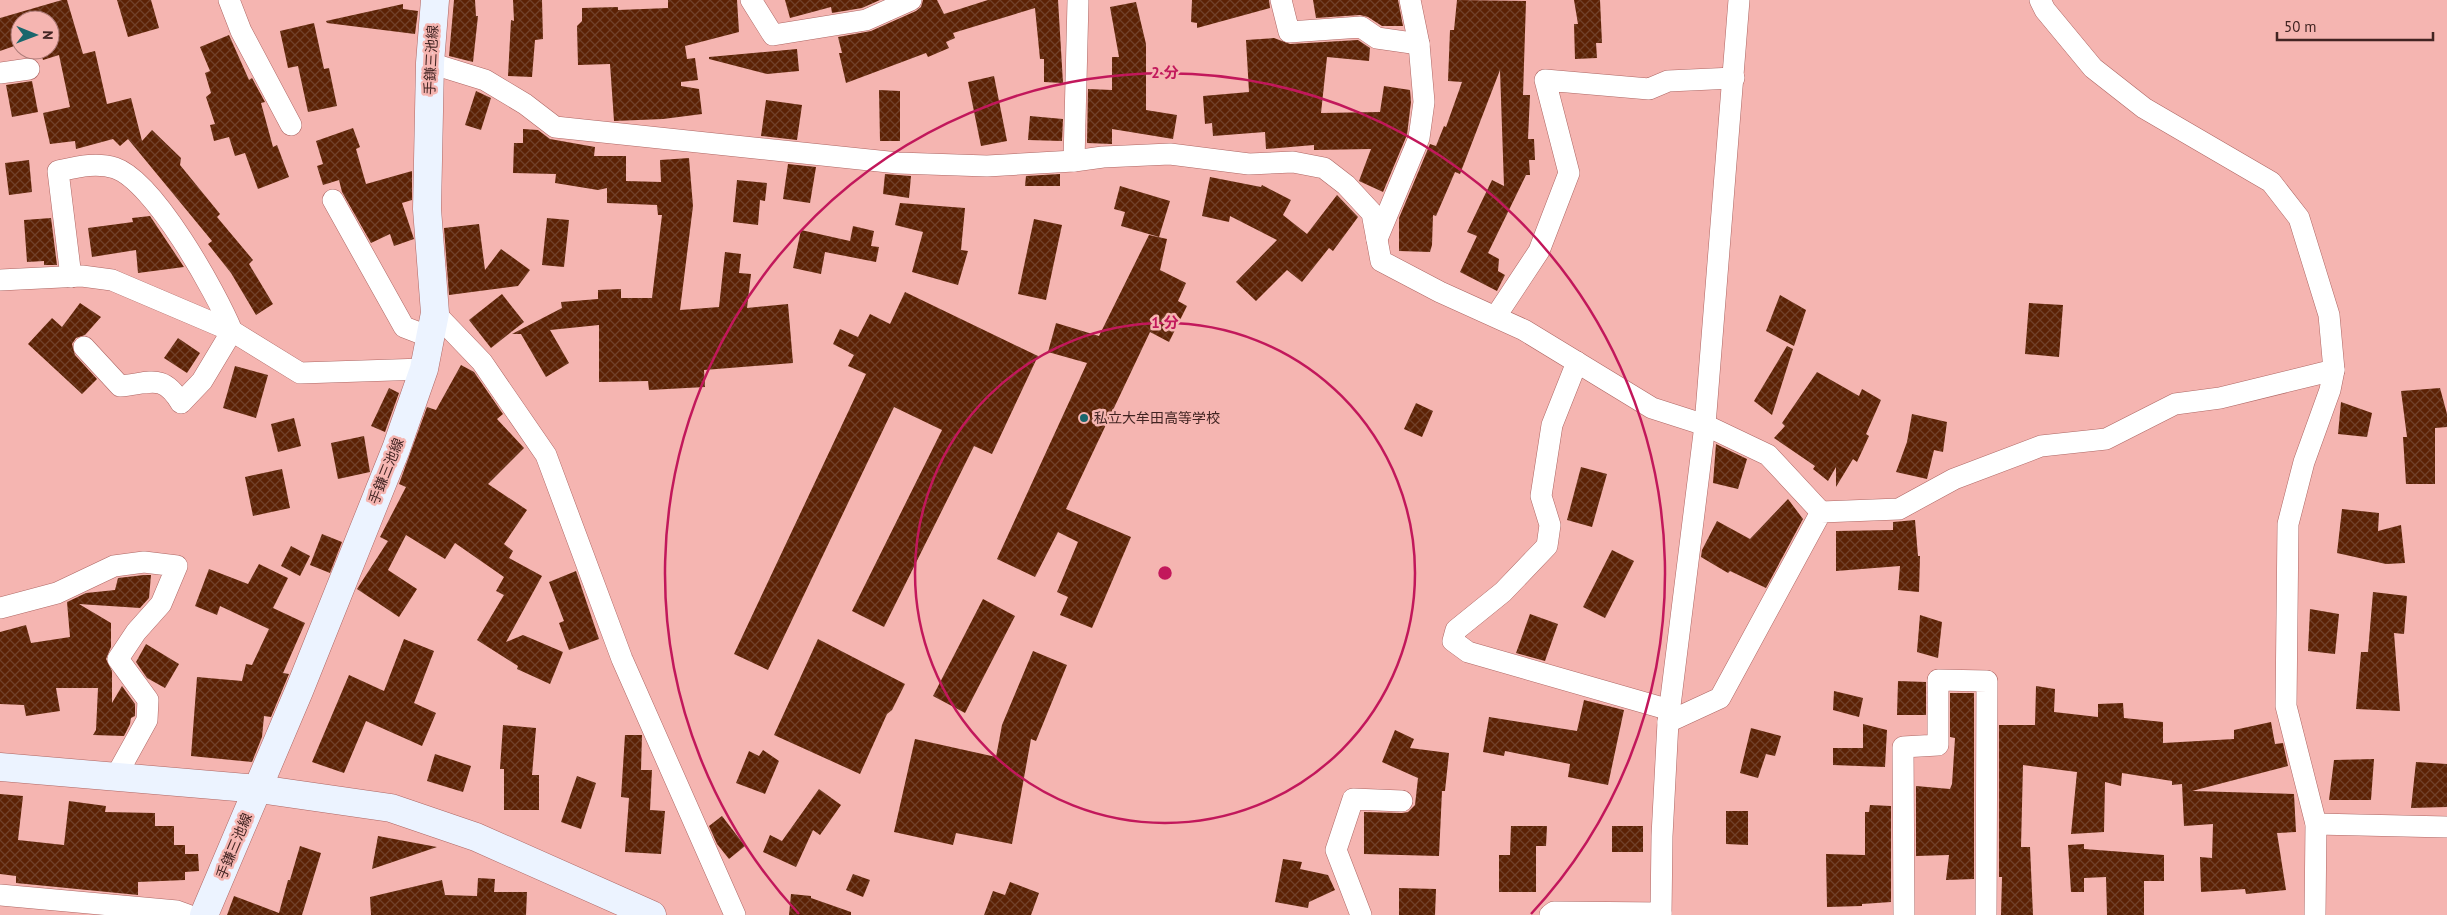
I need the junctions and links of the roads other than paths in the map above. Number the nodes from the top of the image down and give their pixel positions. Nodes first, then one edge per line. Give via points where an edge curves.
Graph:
1 (229, 0) edge
2 (435, 0) edge
3 (751, 0) edge
4 (911, 0) edge
5 (1078, 0) edge
6 (1281, 0) edge
7 (1410, 0) edge
8 (1739, 0) edge
9 (2040, 0) edge
10 (1419, 44) junction
11 (430, 63) junction
12 (28, 69) dead end
13 (0, 73) edge
14 (1734, 78) junction
15 (291, 125) dead end
16 (1074, 161) junction
17 (333, 200) dead end
18 (1377, 239) junction
19 (71, 277) junction
20 (0, 280) edge
21 (1496, 316) junction
22 (433, 325) junction
23 (232, 330) junction
24 (84, 347) dead end
25 (1577, 362) junction
26 (424, 369) junction
27 (2334, 370) junction
28 (1705, 425) junction
29 (1821, 512) junction
30 (0, 608) edge
31 (1669, 716) junction
32 (0, 767) edge
33 (116, 776) junction
34 (259, 789) junction
35 (1402, 801) dead end
36 (2316, 824) junction
37 (2447, 828) edge
38 (0, 895) edge
39 (1661, 914) edge
40 (188, 915) edge
41 (204, 915) edge
42 (652, 915) edge
43 (735, 915) edge
44 (1361, 915) edge
45 (1550, 915) edge
46 (1904, 915) edge
47 (1986, 915) edge
48 (2315, 915) edge

1 - 15 street via 241,31
2 - 11 main road, 手鎌三池線
3 - 4 street via 773,35 866,20
5 - 16 street
6 - 10 street via 1289,32 1361,27 1377,38
7 - 10 street
8 - 14 street
9 - 27 street via 2100,74 2144,108 2271,182 2299,218 2329,316
10 - 18 street via 1424,102 1419,138
11 - 16 street via 484,80 525,104 555,127 898,163 987,166
11 - 22 main road, 手鎌三池線 via 427,209
12 - 13 street
14 - 21 street via 1668,81 1648,89 1545,80 1569,174 1539,251
14 - 28 street
16 - 18 street via 1170,154 1248,164 1293,162 1324,168 1346,185 1372,213
17 - 22 street via 404,326
18 - 21 street via 1381,261 1440,292
19 - 20 street
19 - 23 street via 112,280
19 - 23 street via 58,171 88,164 116,168 142,185 162,210 220,301
21 - 25 street
22 - 26 main road, 手鎌三池線
22 - 43 street via 482,362 546,455 622,659
23 - 24 street via 202,381 181,403 171,387 159,382 120,386
23 - 26 street via 300,373
25 - 28 street via 1652,408
25 - 31 street via 1552,425 1540,496 1550,525 1547,546 1503,592 1456,630 1454,641 1468,652
26 - 34 main road, 手鎌三池線 via 396,449
27 - 29 street via 2220,398 2175,404 2106,440 2041,446 1954,479 1899,509
27 - 36 street via 2288,524 2286,706
28 - 29 street via 1768,455
28 - 31 street
29 - 31 street via 1720,698
30 - 33 street via 57,593 114,566 144,562 177,566 161,604 118,659 148,700 147,720
31 - 39 street
32 - 33 main road
33 - 34 main road
34 - 41 main road, 手鎌三池線
34 - 42 main road via 391,808 476,837
35 - 44 street via 1353,799 1336,850
36 - 37 street
36 - 48 street
38 - 40 street via 177,911
39 - 45 street via 1554,912
46 - 47 street via 1903,746 1938,745 1938,680 1987,681

